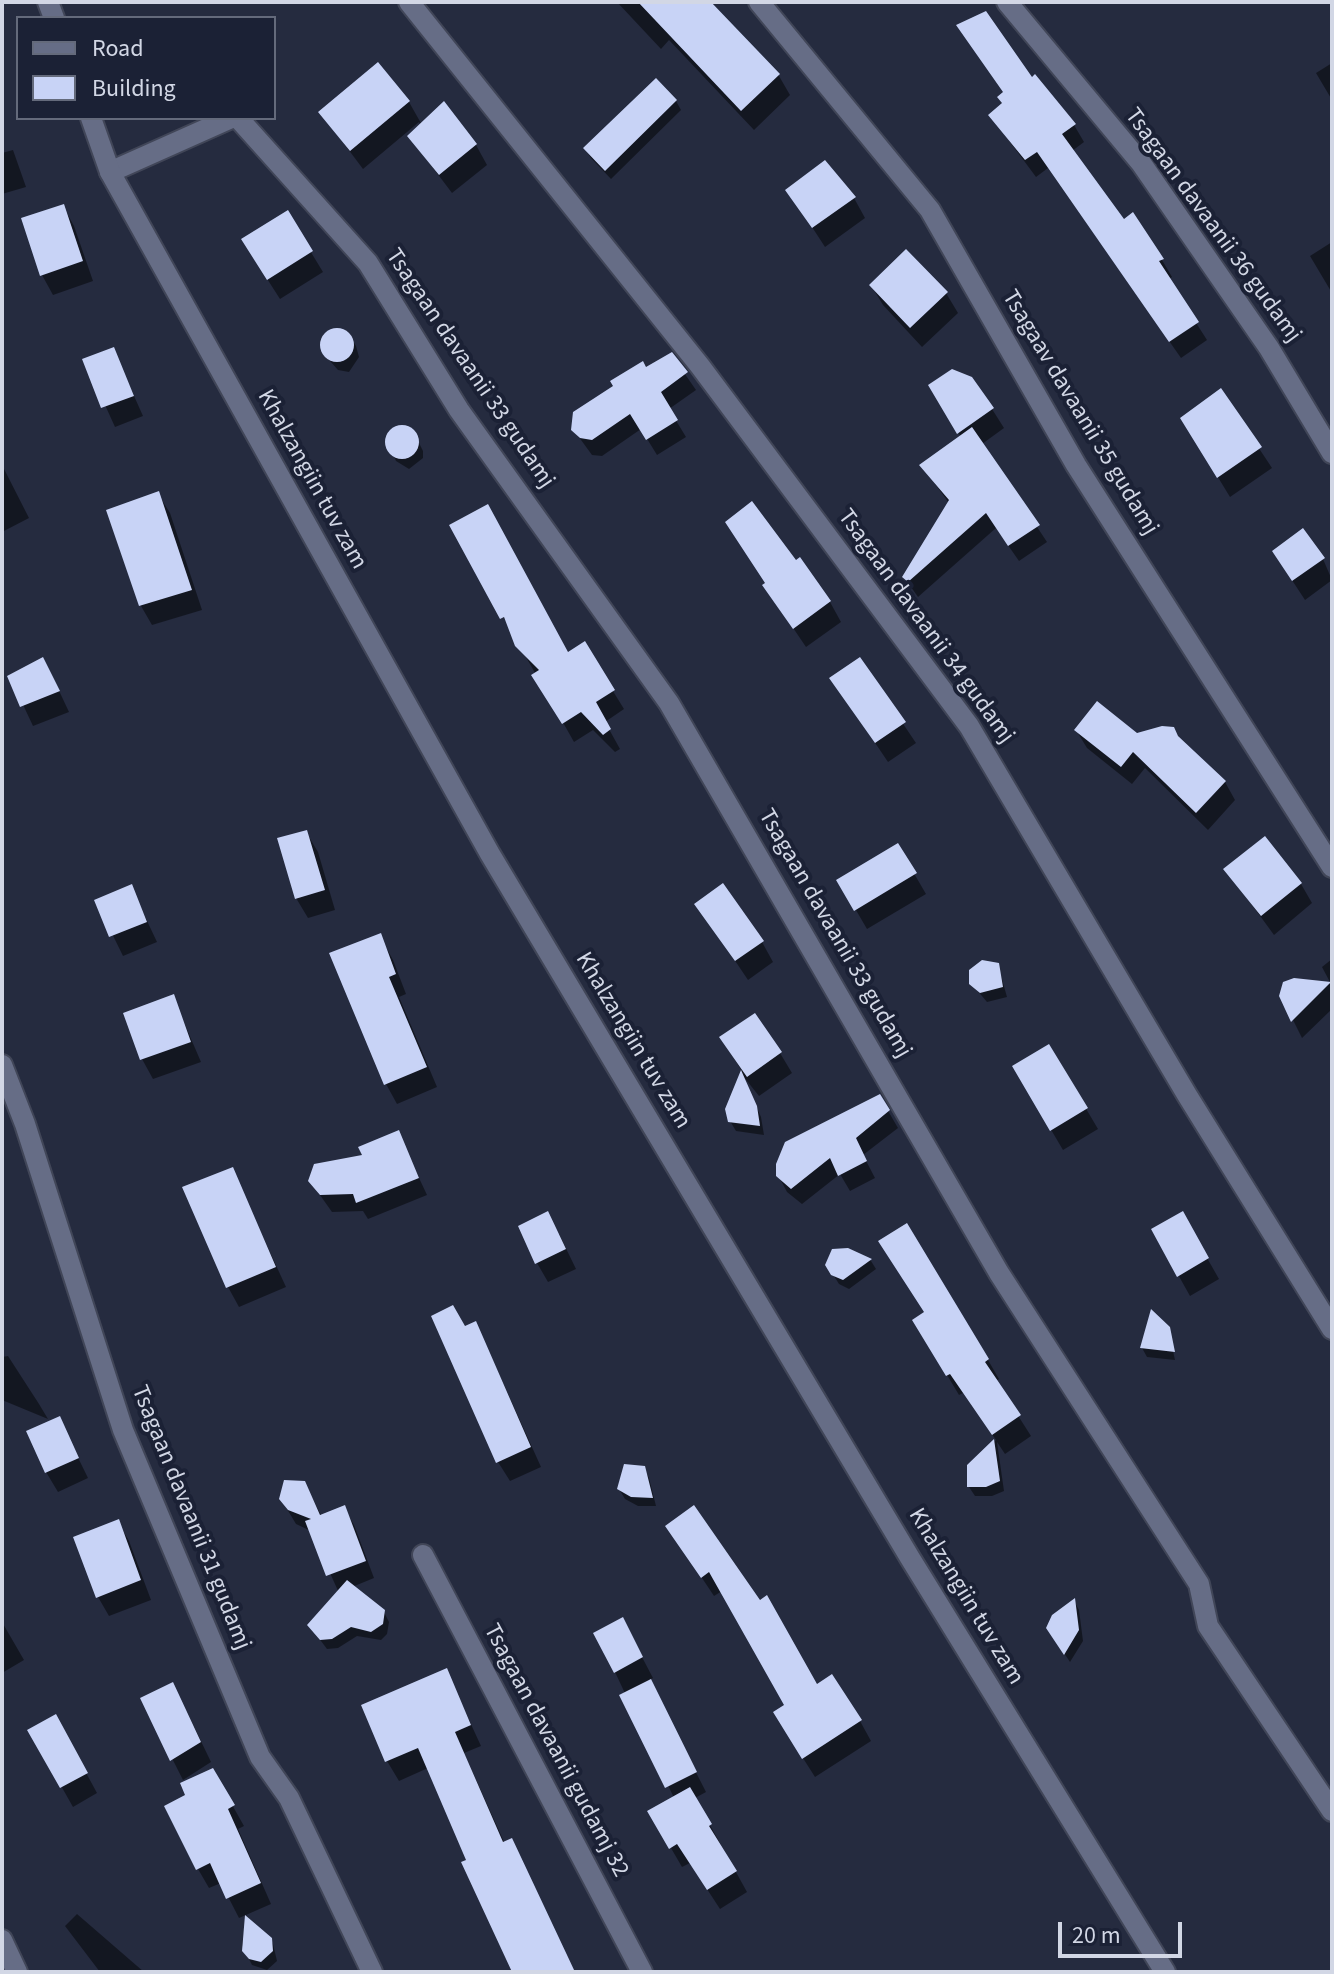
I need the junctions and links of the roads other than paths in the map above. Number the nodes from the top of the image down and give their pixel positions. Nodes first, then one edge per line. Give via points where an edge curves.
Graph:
1 (409, 2) edge
2 (759, 2) edge
3 (1007, 2) edge
4 (92, 120) edge
5 (227, 120) edge
6 (240, 120) edge
7 (110, 172) junction
8 (1332, 453) edge
9 (1332, 867) edge
10 (2, 1065) edge
11 (1332, 1329) edge
12 (423, 1555) dead end
13 (1332, 1811) edge
14 (2, 1940) edge
15 (17, 1972) edge
16 (372, 1972) edge
17 (642, 1972) edge
18 (1165, 1972) edge

1 - 11 street, Tsagaan davaanii 34 gudamj via 700,366 969,726
2 - 9 street, Tsagaav davaanii 35 gudamj via 930,210 1076,465
3 - 8 street, Tsagaan davaanii 36 gudamj via 1141,163 1269,348
4 - 7 street, Khalzangiin tuv zam
5 - 7 street
6 - 13 street, Tsagaan davaanii 33 gudamj via 368,263 459,410 669,703 999,1273 1199,1584 1208,1626
7 - 18 street, Khalzangiin tuv zam via 490,854 910,1558
10 - 16 street, Tsagaan davaanii 31 gudamj via 123,1430 260,1757 289,1798
12 - 17 street, Tsagaan davaanii gudamj 32
14 - 15 street

